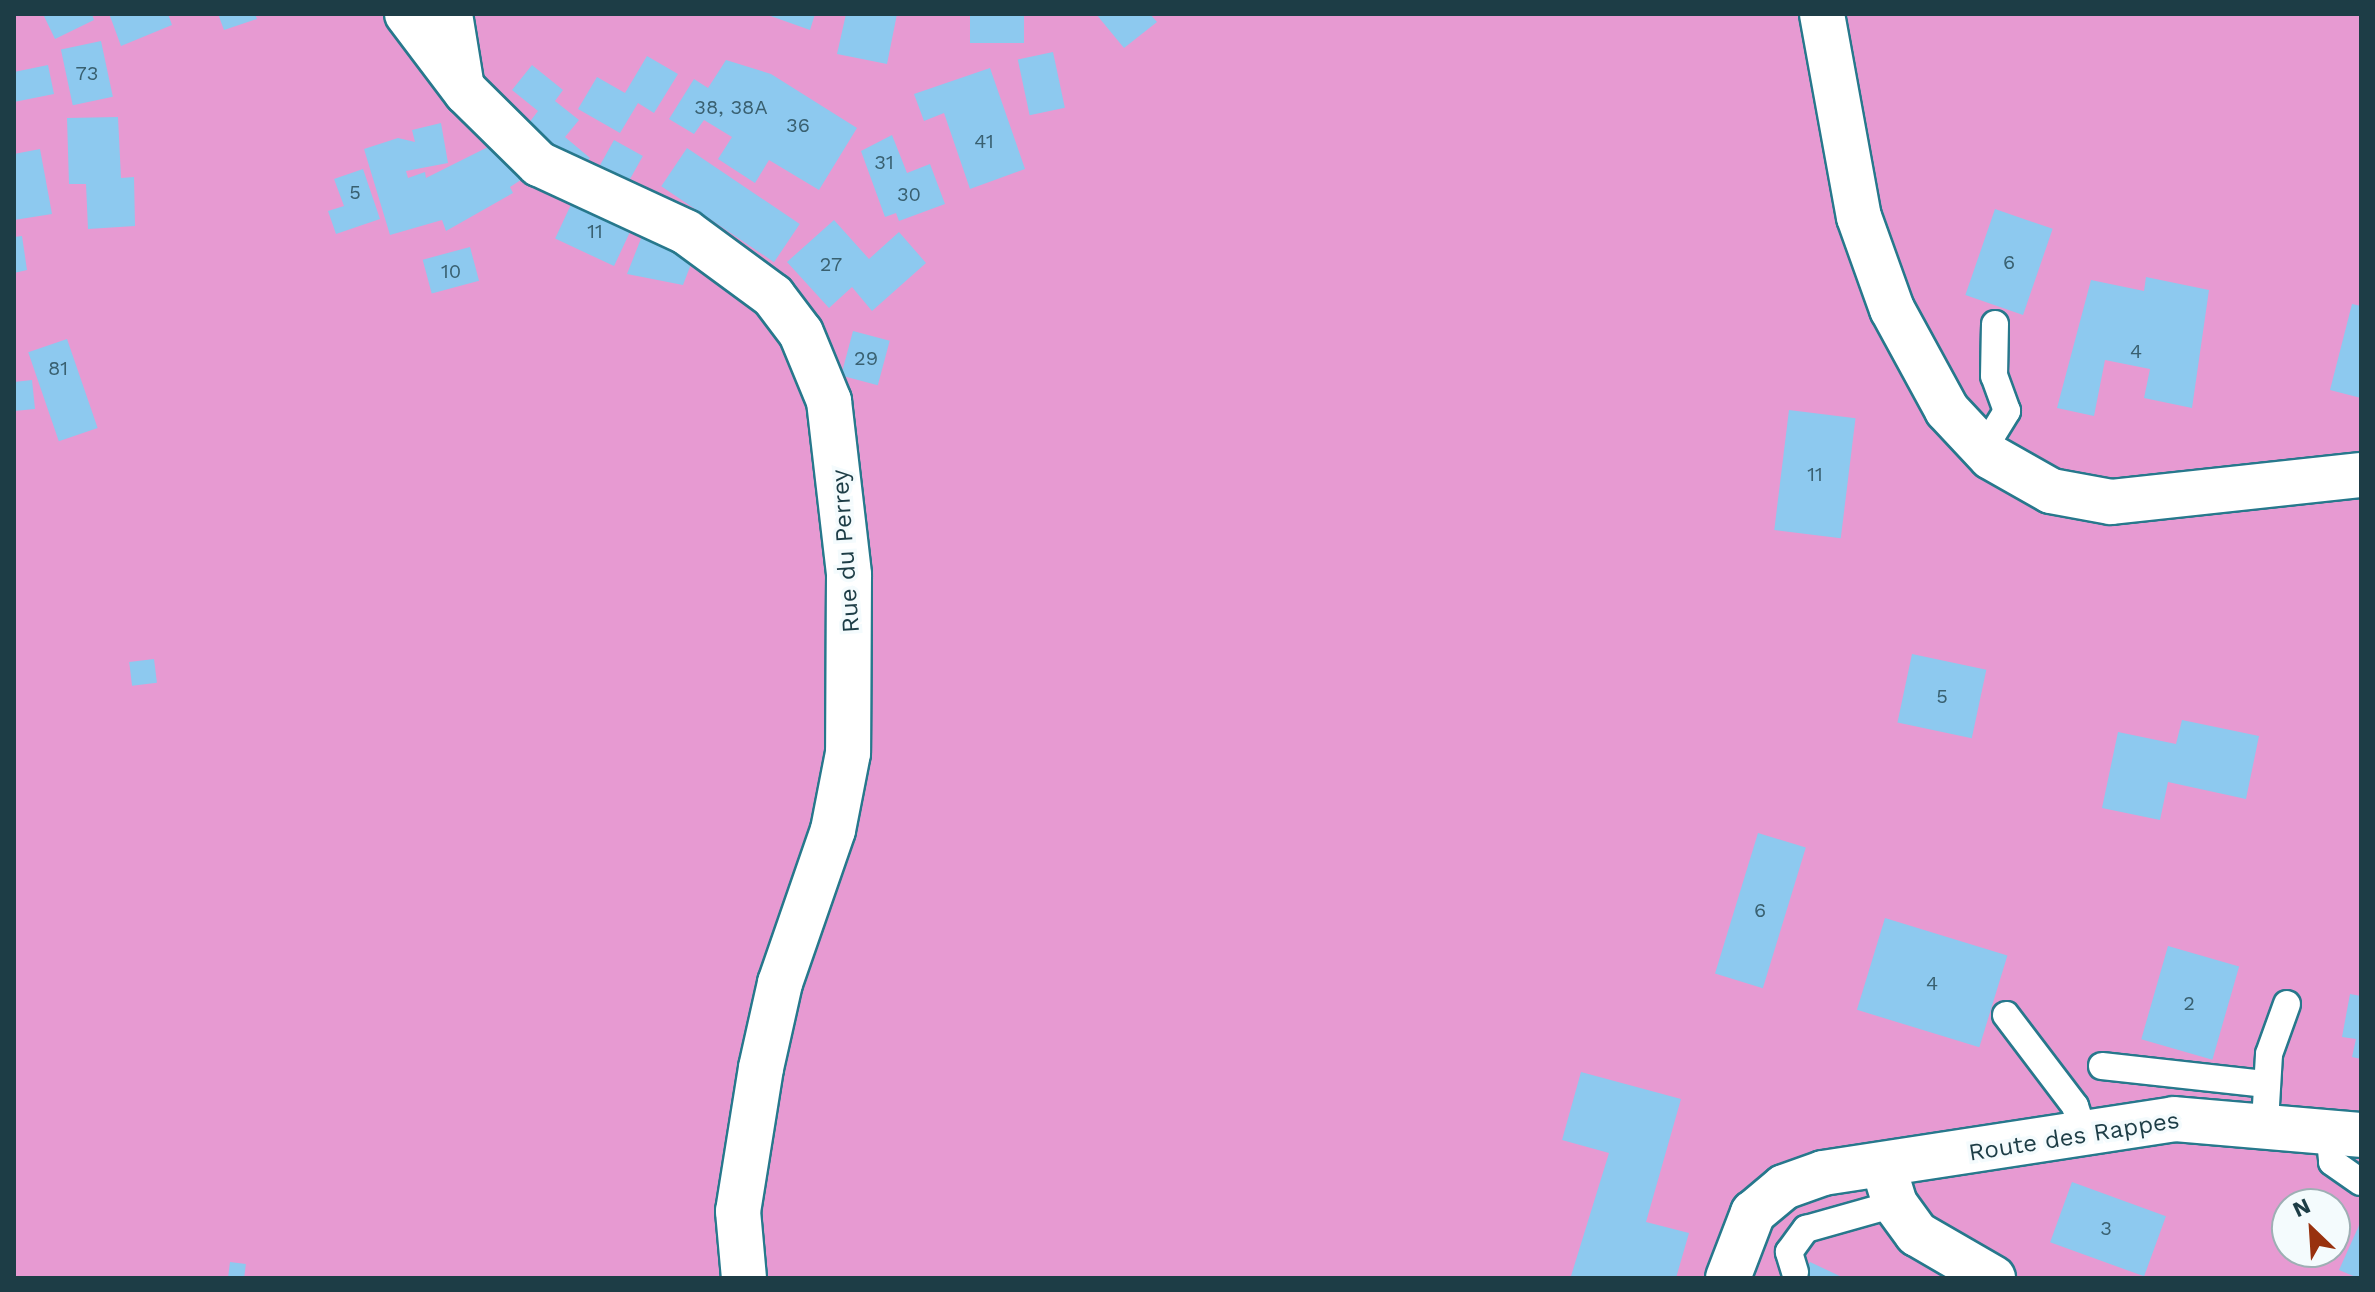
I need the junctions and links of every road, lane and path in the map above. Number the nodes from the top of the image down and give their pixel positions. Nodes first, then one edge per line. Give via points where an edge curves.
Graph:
1 (407, 14) edge
2 (450, 14) edge
3 (1822, 14) edge
4 (461, 85) junction
5 (1995, 324) dead end
6 (1983, 450) junction
7 (2361, 475) edge
8 (2287, 1004) dead end
9 (2006, 1015) dead end
10 (2102, 1066) dead end
11 (756, 1103) junction
12 (2264, 1103) junction
13 (2084, 1133) junction
14 (2345, 1133) edge
15 (2361, 1182) edge
16 (1889, 1184) junction
17 (1795, 1272) dead end
18 (714, 1278) edge
19 (744, 1278) edge
20 (1728, 1278) edge
21 (1993, 1278) edge

1 - 4 street, Rue du Perrey
2 - 4 street
3 - 6 street via 1845,156 1876,266 1918,362
4 - 11 street, Rue du Perrey via 544,168 686,232 737,264 787,313 821,372 838,443 847,549 848,753 833,830 780,983
5 - 6 lane via 1994,376 2007,411
6 - 7 street via 2051,491 2111,502
8 - 12 lane
9 - 13 lane via 2075,1106
10 - 12 lane
11 - 18 street via 738,1116
11 - 19 street, Rue du Perrey via 738,1211
12 - 13 street, Route des Rappes
12 - 14 street, Route des Rappes
13 - 16 street, Route des Rappes
14 - 15 lane via 2332,1162
16 - 17 lane via 1806,1229 1789,1252
16 - 20 street, Route des Rappes via 1803,1178 1767,1198 1742,1231
16 - 21 street via 1931,1246

